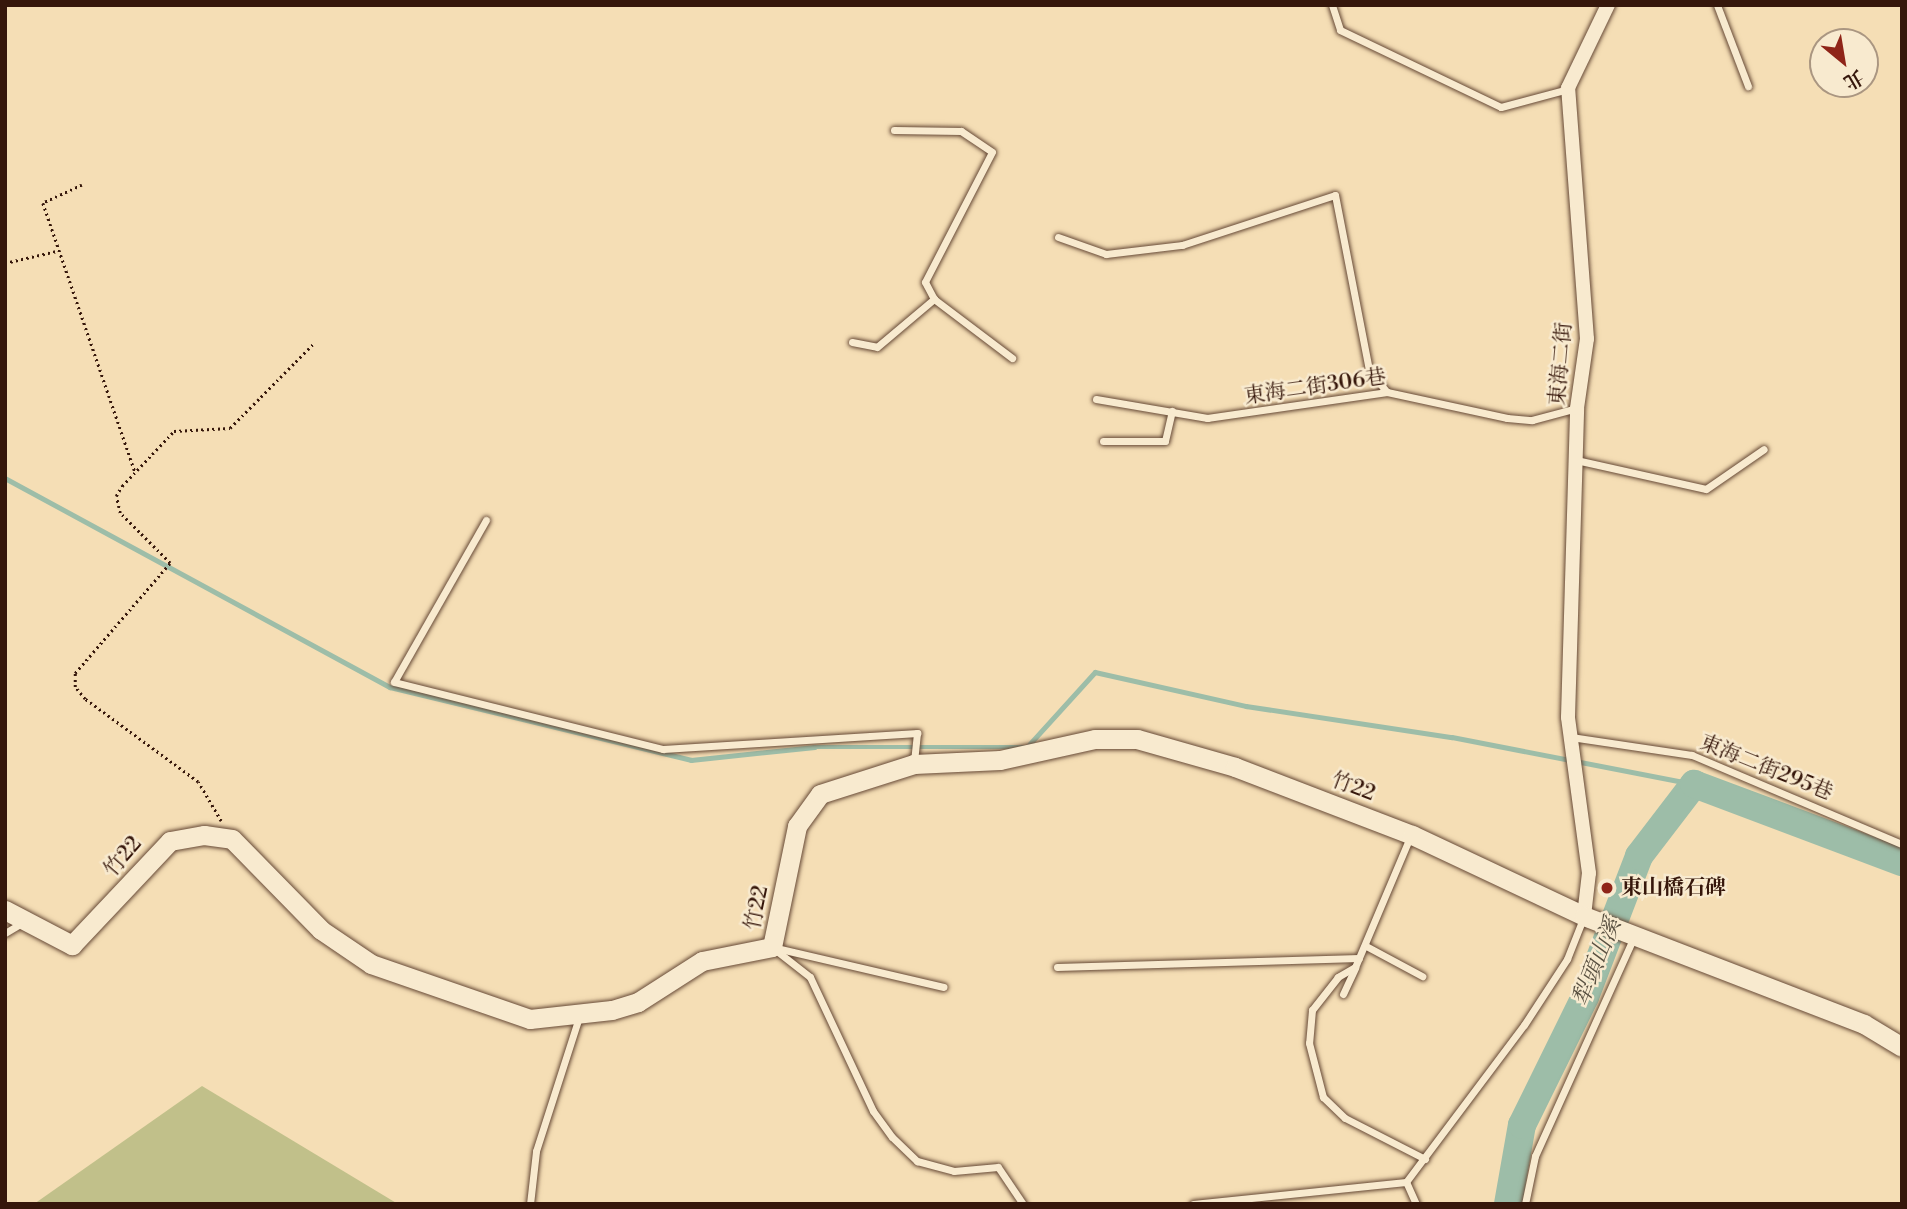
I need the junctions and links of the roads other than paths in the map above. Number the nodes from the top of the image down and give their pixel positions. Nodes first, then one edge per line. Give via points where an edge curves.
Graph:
1 (1332, 5) edge
2 (1608, 5) edge
3 (1717, 5) edge
4 (1748, 86) dead end
5 (1568, 88) junction
6 (894, 130) dead end
7 (1058, 237) dead end
8 (934, 299) junction
9 (852, 342) dead end
10 (1012, 358) dead end
11 (1387, 392) junction
12 (1096, 399) dead end
13 (1577, 408) junction
14 (1172, 411) junction
15 (1103, 440) dead end
16 (1763, 449) dead end
17 (1575, 460) junction
18 (486, 520) dead end
19 (1570, 737) junction
20 (914, 764) junction
21 (1412, 835) junction
22 (1902, 844) edge
23 (5, 910) edge
24 (1584, 916) junction
25 (23, 922) junction
26 (5, 933) edge
27 (1636, 933) junction
28 (1366, 946) junction
29 (772, 947) junction
30 (1359, 958) junction
31 (1355, 967) junction
32 (1057, 968) dead end
33 (1422, 976) dead end
34 (944, 987) dead end
35 (1343, 994) dead end
36 (580, 1013) junction
37 (1902, 1047) edge
38 (1425, 1159) junction
39 (1406, 1182) junction
40 (1249, 1201) edge
41 (530, 1204) edge
42 (1023, 1204) edge
43 (1193, 1204) edge
44 (1416, 1204) edge
45 (1525, 1204) edge

1 - 5 lane via 1340,30 1501,107
2 - 5 street
3 - 4 lane
5 - 13 street, 東海二街 via 1587,339
6 - 8 lane via 961,131 992,152 925,282
7 - 11 lane via 1105,254 1182,245 1335,195 1369,370
8 - 9 lane via 877,347
8 - 10 lane
11 - 13 lane, 東海二街306巷 via 1507,418 1532,420
11 - 14 lane, 東海二街306巷 via 1255,415 1207,418
12 - 14 lane, 東海二街306巷
13 - 17 street, 東海二街
14 - 15 lane via 1165,441
16 - 17 lane via 1706,489
17 - 19 street, 東海二街
18 - 20 lane via 394,682 663,749 917,733
19 - 22 lane, 東海二街295巷 via 1692,755
19 - 24 street, 東海二街 via 1589,873
20 - 21 street, 竹22 / 竹22 via 1000,760 1095,739 1137,739 1235,767
20 - 29 street, 竹22 / 竹22 via 820,794 806,806
21 - 24 street, 竹22 / 竹22
21 - 28 lane
23 - 25 street, 竹22 / 竹22
24 - 27 street, 竹22
24 - 38 lane via 1553,981
25 - 26 lane
25 - 36 street, 竹22 / 竹22 via 72,945 84,940 151,855 170,841 204,835 232,839 348,953 530,1019
27 - 37 street, 竹22 via 1864,1024
27 - 45 lane via 1535,1156
28 - 30 lane
28 - 33 lane
29 - 34 lane
29 - 36 street, 竹22 / 竹22 via 702,961 625,1008
29 - 42 lane via 810,977 873,1111 892,1137 917,1161 954,1171 998,1167
30 - 31 lane
30 - 32 lane
31 - 35 lane
31 - 38 lane via 1338,977 1312,1010 1309,1043 1323,1097 1345,1118
36 - 41 lane via 536,1151
38 - 39 lane
39 - 40 lane
39 - 44 lane
40 - 43 lane

